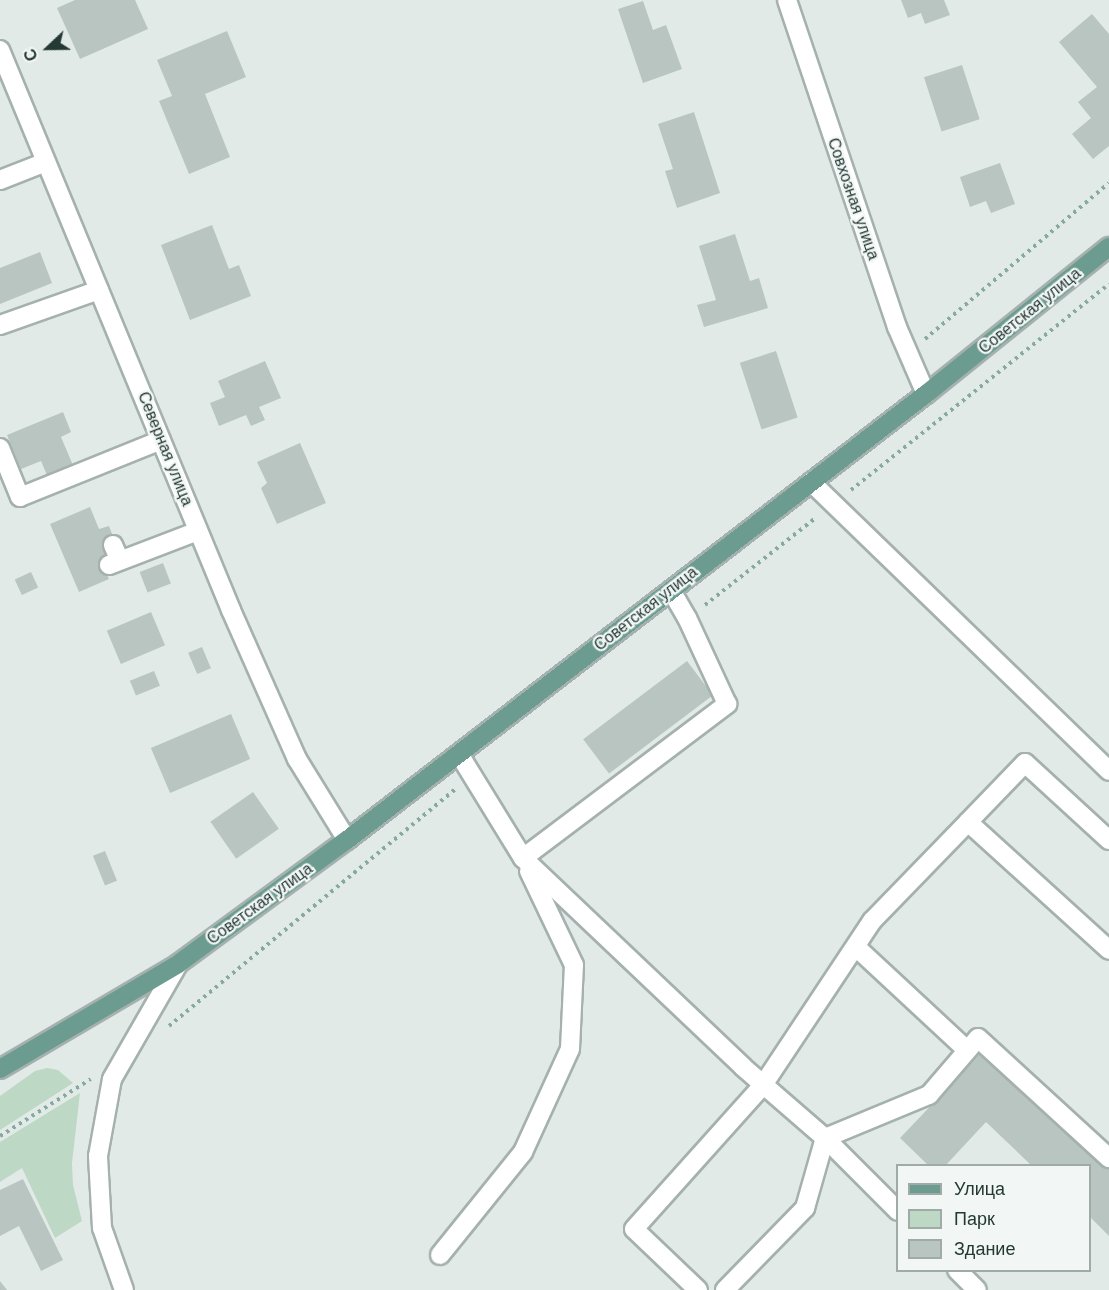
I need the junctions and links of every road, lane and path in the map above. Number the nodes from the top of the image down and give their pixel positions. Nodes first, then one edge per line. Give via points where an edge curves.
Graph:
1 (787, 0) edge
2 (0, 50) edge
3 (46, 162) junction
4 (0, 180) edge
5 (1109, 183) edge
6 (1109, 247) edge
7 (1109, 284) edge
8 (99, 290) junction
9 (0, 324) edge
10 (908, 353) junction
11 (927, 394) junction
12 (161, 440) junction
13 (0, 448) edge
14 (811, 482) junction
15 (834, 503) junction
16 (198, 531) junction
17 (114, 557) dead end
18 (671, 590) junction
19 (687, 618) junction
20 (459, 754) junction
21 (1108, 769) edge
22 (472, 776) junction
23 (968, 822) junction
24 (347, 840) junction
25 (1109, 840) edge
26 (523, 858) junction
27 (856, 947) junction
28 (1109, 950) edge
29 (178, 964) junction
30 (165, 1029) dead end
31 (967, 1050) junction
32 (0, 1069) edge
33 (94, 1077) dead end
34 (763, 1085) junction
35 (0, 1136) edge
36 (825, 1138) junction
37 (1109, 1158) edge
38 (896, 1210) edge
39 (440, 1255) dead end
40 (959, 1272) edge
41 (124, 1290) edge
42 (698, 1290) edge
43 (725, 1290) edge
44 (977, 1290) edge

1 - 10 street, Совхозная улица
2 - 3 street, Северная улица
3 - 4 street
3 - 8 street, Северная улица
5 - 10 path
6 - 11 main road, Советская улица
7 - 15 path
8 - 9 street
8 - 12 street, Северная улица
10 - 11 street, Совхозная улица
11 - 14 main road, Советская улица
12 - 13 street via 20,497
12 - 16 street, Северная улица
14 - 15 street
14 - 18 main road, Советская улица
15 - 19 path
15 - 21 street
16 - 17 street
16 - 24 street, Северная улица via 297,759
18 - 19 street
18 - 20 main road, Советская улица
19 - 26 street via 727,704
20 - 22 street
20 - 24 main road, Советская улица
22 - 26 street
22 - 30 path
23 - 25 street via 1025,763
23 - 27 street via 872,921
23 - 28 street
24 - 29 main road, Советская улица
26 - 34 street
26 - 39 street via 574,965 570,1049 523,1152
27 - 31 street
27 - 34 street
29 - 32 main road, Советская улица
29 - 41 street via 112,1079 98,1156 102,1228
31 - 36 street via 929,1095
31 - 37 street via 978,1038
33 - 35 path
34 - 36 street
34 - 42 street via 634,1229
36 - 38 street
36 - 43 street via 805,1208
40 - 44 street

